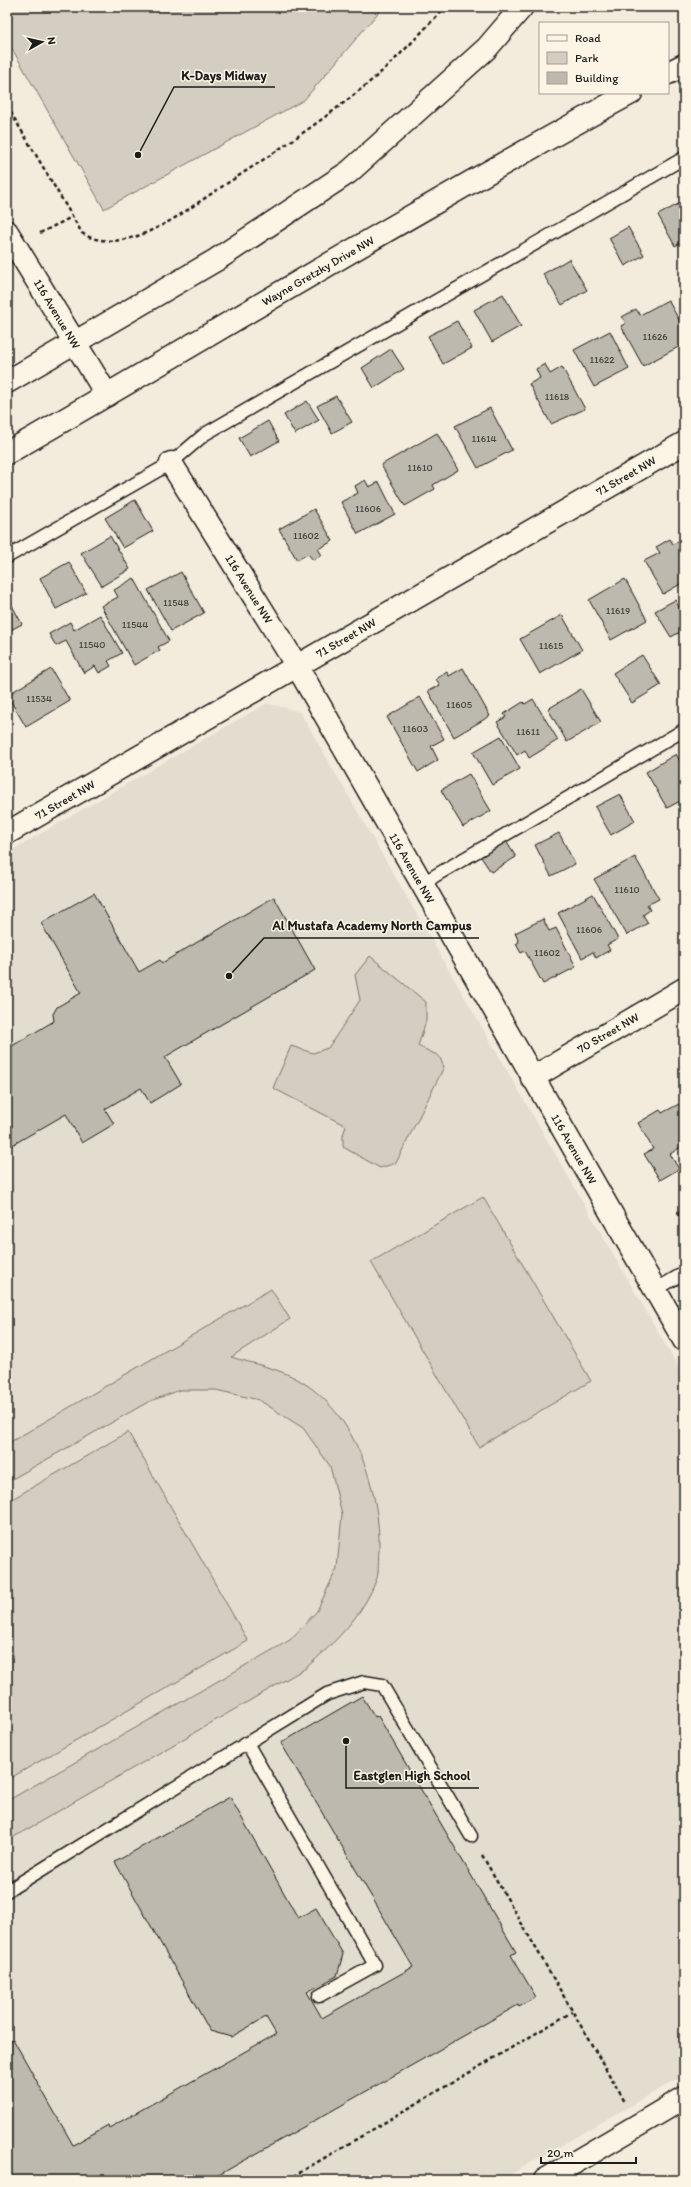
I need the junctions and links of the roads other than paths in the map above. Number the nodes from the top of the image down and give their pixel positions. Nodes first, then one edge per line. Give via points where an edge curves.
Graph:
1 (522, 7) edge
2 (684, 65) edge
3 (669, 72) edge
4 (629, 94) edge
5 (684, 158) edge
6 (7, 232) edge
7 (75, 343) junction
8 (7, 382) edge
9 (107, 395) junction
10 (684, 443) edge
11 (7, 453) edge
12 (171, 463) junction
13 (7, 557) edge
14 (297, 666) junction
15 (684, 730) edge
16 (7, 833) edge
17 (421, 884) junction
18 (684, 989) edge
19 (532, 1078) junction
20 (684, 1273) edge
21 (655, 1290) junction
22 (684, 1340) edge
23 (247, 1743) junction
24 (471, 1836) road end
25 (7, 1890) edge
26 (319, 1996) dead end
27 (684, 2098) edge
28 (546, 2180) edge

1 - 7 street via 487,48 350,172 216,260
2 - 3 street
4 - 9 street, Wayne Gretzky Drive NW via 569,126
5 - 12 lane via 205,434
6 - 7 street, 116 Avenue NW
7 - 8 street
7 - 9 street, 116 Avenue NW
9 - 11 street, Wayne Gretzky Drive NW
10 - 14 street, 71 Street NW
12 - 13 lane
12 - 14 street, 116 Avenue NW
14 - 16 street, 71 Street NW
14 - 17 street, 116 Avenue NW
15 - 17 lane
17 - 19 street, 116 Avenue NW
18 - 19 street, 70 Street NW
19 - 21 street, 116 Avenue NW
20 - 21 lane
21 - 22 street, 116 Avenue NW
23 - 24 lane via 327,1694 364,1682 382,1685
23 - 25 lane
23 - 26 lane via 374,1965
27 - 28 street

